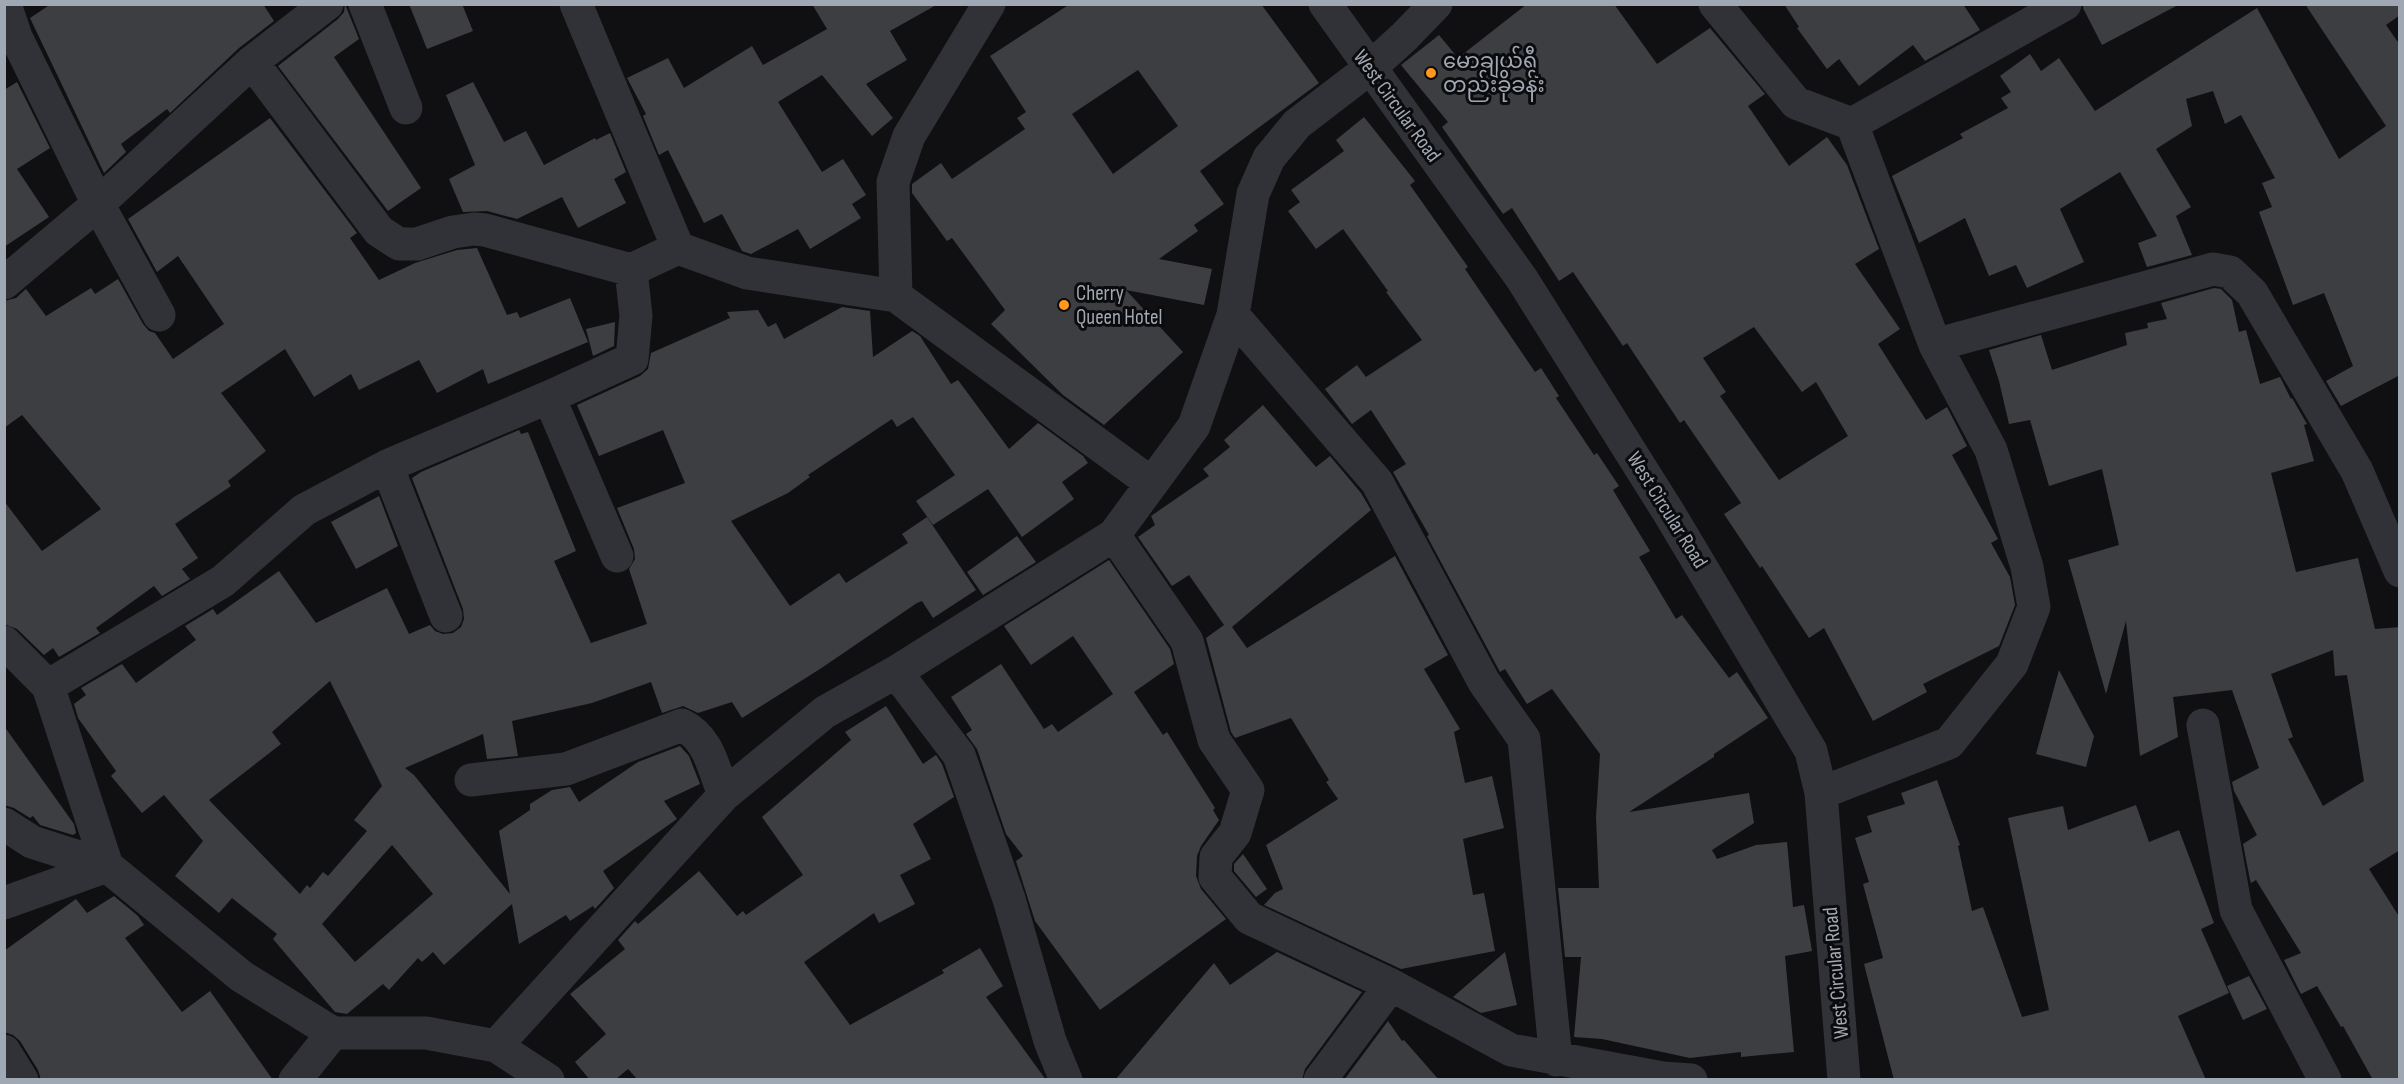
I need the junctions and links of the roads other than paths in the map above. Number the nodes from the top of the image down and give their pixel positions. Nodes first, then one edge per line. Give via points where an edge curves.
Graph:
1 (5, 4) edge
2 (327, 4) edge
3 (365, 4) edge
4 (576, 4) edge
5 (989, 4) edge
6 (1324, 4) edge
7 (1436, 4) edge
8 (1715, 4) edge
9 (2065, 4) edge
10 (252, 62) junction
11 (1370, 68) junction
12 (406, 108) dead end
13 (1852, 124) junction
14 (98, 204) junction
15 (678, 248) junction
16 (631, 270) junction
17 (4, 283) edge
18 (896, 296) junction
19 (159, 315) dead end
20 (1233, 315) junction
21 (1935, 345) junction
22 (549, 397) junction
23 (387, 466) junction
24 (1151, 483) junction
25 (1114, 534) junction
26 (617, 556) dead end
27 (2400, 571) edge
28 (446, 616) dead end
29 (4, 642) edge
30 (896, 672) junction
31 (48, 686) junction
32 (2203, 724) dead end
33 (471, 780) dead end
34 (1821, 793) junction
35 (724, 795) junction
36 (4, 824) edge
37 (106, 866) junction
38 (4, 903) edge
39 (1391, 985) junction
40 (333, 1034) junction
41 (496, 1046) junction
42 (4, 1051) edge
43 (1556, 1060) junction
44 (21, 1080) edge
45 (295, 1080) edge
46 (548, 1080) edge
47 (1066, 1080) edge
48 (1320, 1080) edge
49 (1691, 1080) edge
50 (1844, 1080) edge
51 (2325, 1080) edge

1 - 14 street via 16,38
2 - 10 street
3 - 12 street
4 - 15 street
5 - 18 street via 909,136 893,182
6 - 11 street, West Circular Road
7 - 11 street
8 - 13 street via 1796,103
9 - 13 street
10 - 14 street
10 - 16 street via 379,231 399,244 417,244 453,232 485,230
11 - 20 street via 1297,124 1269,158 1253,194
11 - 34 street, West Circular Road via 1522,279 1669,513 1811,751
13 - 21 street
14 - 17 street
14 - 19 street
15 - 16 street
15 - 18 street via 747,273
16 - 22 street via 636,316 632,358
18 - 24 street
20 - 24 street via 1194,426
20 - 43 street via 1377,482 1484,682 1524,739
21 - 27 street via 2213,269 2230,272 2252,293 2357,471
21 - 34 street via 1991,450 2028,567 2034,607 2012,664 1948,743
22 - 23 street
22 - 26 street
23 - 28 street
23 - 31 street via 304,510 224,581
24 - 25 street
25 - 30 street
25 - 39 street via 1187,641 1214,740 1248,790 1235,833 1216,856 1215,877 1250,918
29 - 31 street
30 - 35 street via 825,712
30 - 47 street via 959,755 1009,899 1050,1041
31 - 37 street
32 - 51 street via 2236,910
33 - 35 street via 566,769 682,725 694,730 704,742
34 - 50 street, West Circular Road
35 - 41 street
36 - 37 street via 32,842
37 - 38 street
37 - 40 street via 241,976
39 - 43 street via 1512,1050
39 - 48 street
40 - 41 street via 426,1033
40 - 45 street
41 - 46 street
42 - 44 street
43 - 49 street

